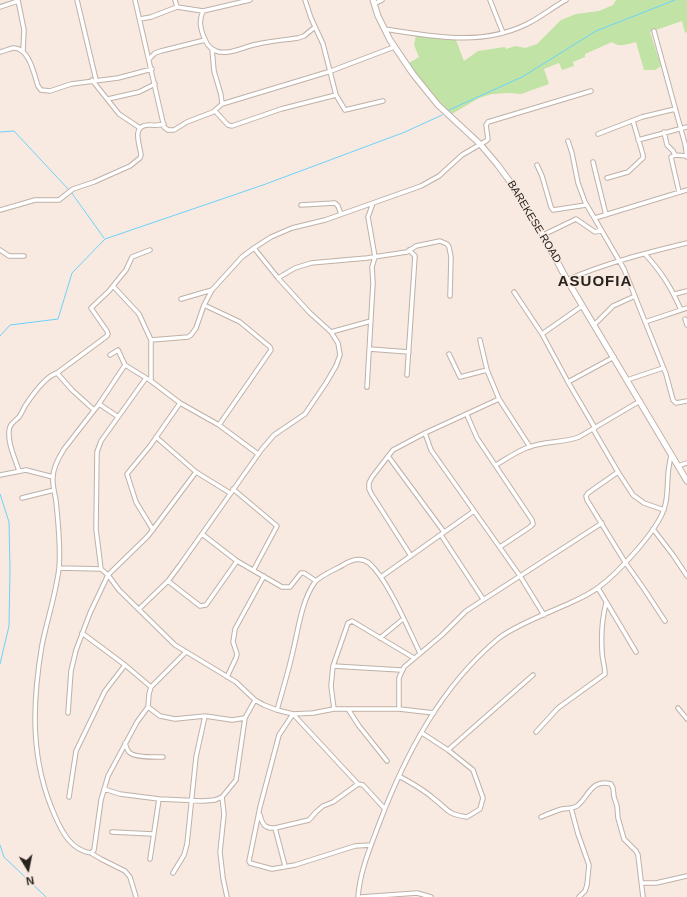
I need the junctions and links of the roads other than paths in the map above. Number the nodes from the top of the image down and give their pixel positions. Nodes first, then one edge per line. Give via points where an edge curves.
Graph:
1 (77, 0) edge
2 (135, 0) edge
3 (175, 0) edge
4 (250, 0) edge
5 (305, 0) edge
6 (382, 0) edge
7 (490, 0) edge
8 (566, 0) edge
9 (18, 1) edge
10 (374, 2) edge
11 (0, 7) edge
12 (176, 7) junction
13 (203, 11) junction
14 (140, 19) junction
15 (315, 27) junction
16 (384, 29) junction
17 (654, 31) dead end
18 (503, 33) junction
19 (205, 40) junction
20 (394, 47) junction
21 (212, 49) junction
22 (23, 51) junction
23 (0, 52) edge
24 (149, 59) junction
25 (152, 69) junction
26 (331, 72) junction
27 (94, 80) junction
28 (155, 84) junction
29 (590, 91) dead end
30 (336, 95) junction
31 (108, 100) junction
32 (383, 102) dead end
33 (222, 104) junction
34 (675, 109) junction
35 (215, 111) junction
36 (633, 121) junction
37 (164, 124) junction
38 (687, 126) edge
39 (140, 128) junction
40 (680, 128) junction
41 (664, 132) junction
42 (598, 134) dead end
43 (638, 140) junction
44 (568, 141) dead end
45 (480, 144) junction
46 (674, 155) junction
47 (687, 156) edge
48 (593, 162) dead end
49 (536, 165) dead end
50 (607, 178) dead end
51 (687, 190) edge
52 (679, 192) junction
53 (373, 203) junction
54 (301, 204) dead end
55 (586, 205) junction
56 (0, 210) edge
57 (340, 214) junction
58 (606, 215) junction
59 (595, 218) junction
60 (601, 230) junction
61 (543, 235) junction
62 (687, 244) edge
63 (254, 248) junction
64 (0, 250) edge
65 (150, 250) dead end
66 (409, 250) junction
67 (645, 254) junction
68 (24, 256) dead end
69 (375, 257) junction
70 (620, 260) junction
71 (278, 278) junction
72 (567, 280) junction
73 (113, 286) junction
74 (212, 290) junction
75 (514, 292) dead end
76 (687, 292) edge
77 (675, 294) junction
78 (450, 296) dead end
79 (635, 296) junction
80 (181, 299) dead end
81 (204, 305) junction
82 (582, 306) junction
83 (687, 308) edge
84 (681, 310) junction
85 (685, 319) dead end
86 (371, 322) junction
87 (646, 322) junction
88 (594, 325) junction
89 (687, 325) edge
90 (331, 332) junction
91 (542, 334) junction
92 (151, 340) junction
93 (480, 340) dead end
94 (369, 349) junction
95 (409, 352) junction
96 (448, 354) dead end
97 (110, 355) dead end
98 (614, 357) junction
99 (125, 365) junction
100 (663, 368) junction
101 (487, 370) junction
102 (57, 373) junction
103 (407, 375) dead end
104 (146, 378) junction
105 (627, 380) junction
106 (151, 381) junction
107 (568, 382) junction
108 (367, 387) dead end
109 (499, 399) junction
110 (640, 401) junction
111 (687, 401) edge
112 (180, 402) junction
113 (99, 404) junction
114 (94, 410) junction
115 (466, 415) junction
116 (117, 416) junction
117 (219, 425) junction
118 (594, 429) junction
119 (425, 433) junction
120 (156, 437) junction
121 (530, 447) junction
122 (258, 454) junction
123 (671, 455) junction
124 (388, 456) junction
125 (687, 463) edge
126 (496, 465) junction
127 (678, 466) junction
128 (19, 471) junction
129 (196, 472) junction
130 (618, 472) junction
131 (0, 475) edge
132 (53, 477) junction
133 (687, 481) edge
134 (234, 489) junction
135 (54, 490) junction
136 (230, 493) junction
137 (22, 498) dead end
138 (664, 510) junction
139 (474, 511) junction
140 (602, 523) junction
141 (653, 529) junction
142 (153, 530) junction
143 (443, 533) junction
144 (202, 534) junction
145 (500, 547) junction
146 (411, 556) junction
147 (237, 561) junction
148 (625, 562) junction
149 (59, 568) junction
150 (101, 569) junction
151 (254, 569) junction
152 (108, 575) junction
153 (264, 576) junction
154 (520, 576) junction
155 (687, 576) edge
156 (381, 577) junction
157 (316, 580) junction
158 (168, 581) junction
159 (598, 588) junction
160 (483, 599) junction
161 (606, 603) junction
162 (139, 609) junction
163 (544, 615) junction
164 (403, 619) junction
165 (665, 621) dead end
166 (82, 633) junction
167 (380, 638) junction
168 (186, 652) junction
169 (636, 652) dead end
170 (420, 653) junction
171 (414, 658) junction
172 (125, 665) junction
173 (333, 666) junction
174 (402, 670) junction
175 (533, 675) dead end
176 (227, 677) junction
177 (151, 687) junction
178 (255, 700) junction
179 (148, 707) junction
180 (678, 708) dead end
181 (334, 709) junction
182 (348, 709) junction
183 (399, 709) junction
184 (277, 710) junction
185 (68, 713) dead end
186 (434, 713) junction
187 (293, 714) junction
188 (205, 716) junction
189 (244, 718) junction
190 (687, 719) edge
191 (422, 732) junction
192 (536, 732) dead end
193 (125, 743) junction
194 (448, 750) junction
195 (163, 758) dead end
196 (387, 761) dead end
197 (400, 776) junction
198 (358, 784) junction
199 (104, 789) junction
200 (69, 797) dead end
201 (222, 797) junction
202 (159, 799) junction
203 (192, 800) junction
204 (384, 808) junction
205 (571, 808) junction
206 (260, 813) junction
207 (541, 817) dead end
208 (275, 828) junction
209 (112, 832) dead end
210 (153, 834) junction
211 (371, 845) junction
212 (91, 853) junction
213 (150, 858) dead end
214 (285, 866) junction
215 (173, 873) dead end
216 (687, 876) edge
217 (642, 883) junction
218 (403, 895) edge
219 (136, 897) edge
220 (227, 897) edge
221 (359, 897) edge
222 (431, 897) edge
223 (579, 897) edge
224 (643, 897) edge

1 - 27 street
2 - 14 street
3 - 12 street
4 - 13 street
5 - 15 street
6 - 10 street
7 - 18 street
8 - 18 street via 529,23
9 - 11 street
9 - 22 street via 24,30
10 - 16 main road, BAREKESE ROAD
12 - 13 street
12 - 14 street
13 - 19 street via 200,22
14 - 24 street
15 - 21 street via 298,38 220,53
15 - 26 street
16 - 18 street via 450,39
16 - 20 main road, BAREKESE ROAD
17 - 34 street
19 - 21 street
19 - 24 street via 155,53
20 - 26 street
20 - 45 main road, BAREKESE ROAD via 427,93
21 - 33 street
22 - 23 street via 12,48
22 - 27 street via 41,90
24 - 25 street
25 - 27 street via 118,78
25 - 28 street
26 - 30 street
26 - 33 street
27 - 31 street
28 - 31 street via 139,92
28 - 37 street
29 - 45 street via 488,122 488,139
30 - 32 street via 345,110
30 - 35 street via 281,109 235,125 228,124
31 - 39 street via 119,114
33 - 35 street
34 - 36 street
34 - 40 street
35 - 37 street via 174,130 166,129
36 - 42 street
36 - 43 street
37 - 39 street
38 - 40 street
39 - 56 street via 137,135 141,156 130,166 73,189 59,200 35,200
40 - 41 street
40 - 47 street
41 - 43 street
41 - 46 street
43 - 50 street via 643,155 641,161 628,172
44 - 55 street
45 - 53 street via 462,155 439,176 421,186
45 - 61 main road, BAREKESE ROAD via 504,172
46 - 47 street
46 - 52 street via 670,158
48 - 58 street
49 - 55 street via 553,210
51 - 52 street
52 - 58 street
53 - 57 street
53 - 69 street via 368,217
54 - 57 street via 335,203
55 - 59 street
57 - 63 street via 286,230
58 - 59 street
59 - 60 street
60 - 61 street via 595,232 576,219
60 - 70 street
61 - 72 main road, BAREKESE ROAD
62 - 67 street
63 - 71 street
63 - 74 street via 242,257
64 - 68 street via 9,256
65 - 73 street via 132,257 126,270
66 - 69 street
66 - 78 street via 440,241 447,244 451,257
66 - 95 street via 415,256
67 - 70 street
67 - 77 street via 660,270
69 - 71 street via 307,264
69 - 86 street via 372,267
70 - 72 street
70 - 79 street
71 - 90 street
72 - 82 main road, BAREKESE ROAD
73 - 92 street via 139,314
73 - 102 street via 91,308 107,331 107,336
74 - 80 street
74 - 81 street
75 - 91 street
76 - 77 street
77 - 84 street
79 - 87 street
79 - 88 street via 613,306
81 - 92 street via 196,328 188,337
81 - 117 street via 240,322 270,346 271,350
82 - 88 main road, BAREKESE ROAD
82 - 91 street
83 - 84 street
84 - 87 street
85 - 89 street
86 - 90 street
86 - 94 street
87 - 100 street
88 - 98 main road, BAREKESE ROAD
90 - 122 street via 338,344 339,360 326,384 305,414 274,436
91 - 107 street
92 - 106 street
93 - 101 street
94 - 95 street
94 - 108 street
95 - 103 street
96 - 101 street via 460,377
97 - 99 street via 118,350
98 - 105 main road, BAREKESE ROAD
98 - 107 street
99 - 104 street
99 - 113 street
100 - 105 street
100 - 111 street via 674,402
101 - 109 street
102 - 114 street
102 - 128 street via 49,377 8,432
104 - 106 street
104 - 116 street
105 - 110 main road, BAREKESE ROAD
106 - 112 street
107 - 118 street
109 - 115 street
109 - 121 street
110 - 118 street
110 - 123 main road, BAREKESE ROAD
112 - 117 street
112 - 120 street
113 - 114 street
113 - 116 street
114 - 132 street via 60,456
115 - 119 street
115 - 126 street via 477,438
116 - 150 street via 97,452 96,529
117 - 122 street
118 - 121 street via 569,441
118 - 130 street
119 - 124 street via 393,450
119 - 139 street via 431,450
120 - 129 street
120 - 142 street via 128,474 136,502
121 - 126 street
122 - 134 street
123 - 127 main road, BAREKESE ROAD
123 - 138 street
124 - 143 street
124 - 146 street via 372,477 369,489
125 - 127 street
126 - 145 street via 530,514 533,524
127 - 133 main road, BAREKESE ROAD
128 - 131 street
128 - 132 street via 31,471
129 - 136 street
129 - 142 street
130 - 138 street via 638,500
130 - 140 street via 586,496
132 - 135 street
134 - 136 street
134 - 151 street via 277,526
135 - 137 street
135 - 149 street via 60,538
136 - 144 street
138 - 141 street
139 - 143 street
139 - 145 street
140 - 148 street
140 - 154 street
141 - 148 street
141 - 155 street
142 - 152 street
143 - 146 street
143 - 160 street
144 - 147 street
144 - 158 street
145 - 154 street
146 - 156 street
147 - 151 street
147 - 158 street via 203,606
148 - 159 street
148 - 165 street
149 - 150 street
149 - 212 street via 38,674 35,734 37,758 48,800 61,829 70,842 80,850
150 - 152 street
151 - 153 street
152 - 162 street
152 - 166 street
153 - 157 street via 286,588 290,587 301,573
153 - 176 street via 235,628 233,642 237,654
154 - 160 street
154 - 163 street
156 - 157 street via 368,563 357,560 348,562
156 - 164 street
157 - 184 street via 309,591 302,613
158 - 162 street
159 - 161 street
159 - 163 street
160 - 170 street
161 - 169 street
161 - 192 street via 601,635 605,674 558,708
162 - 168 street via 168,639
163 - 186 street via 500,638 464,672
164 - 167 street
164 - 170 street
166 - 172 street
166 - 185 street via 71,671
167 - 171 street
167 - 173 street via 350,621
168 - 176 street
168 - 177 street
170 - 171 street
171 - 174 street
172 - 177 street
172 - 200 street via 105,691 76,750
173 - 174 street
173 - 181 street via 331,686
174 - 183 street via 399,678
175 - 194 street
176 - 178 street
177 - 179 street
178 - 184 street
178 - 189 street
179 - 188 street via 160,716 176,719
179 - 193 street via 136,722
180 - 190 street
181 - 182 street
181 - 187 street
182 - 183 street
182 - 196 street
183 - 186 street
184 - 187 street
186 - 191 street
187 - 198 street
187 - 206 street via 279,735
188 - 189 street via 232,720
188 - 203 street via 196,756
189 - 201 street via 236,780
191 - 194 street
191 - 197 street
193 - 195 street via 129,752 137,756
193 - 199 street
194 - 197 street via 475,773 483,798 480,809 472,815 454,815 434,798
197 - 204 street
198 - 204 street via 363,785
198 - 208 street via 323,806 309,820
199 - 202 street via 120,794
199 - 212 street via 94,850
201 - 203 street via 215,800
201 - 220 street via 224,814 220,852
202 - 203 street
202 - 210 street
203 - 215 street via 187,844 184,855
204 - 211 street
205 - 207 street
205 - 217 street via 578,805 594,787 604,783 611,784 624,839 638,855
205 - 223 street via 590,869 584,891
206 - 208 street via 266,827
206 - 214 street via 249,861 272,869
208 - 214 street
209 - 210 street
210 - 213 street
211 - 214 street via 355,846
211 - 221 street via 363,869
212 - 219 street via 125,871 130,877
216 - 217 street via 656,883
217 - 224 street
218 - 221 street
218 - 222 street via 417,893

